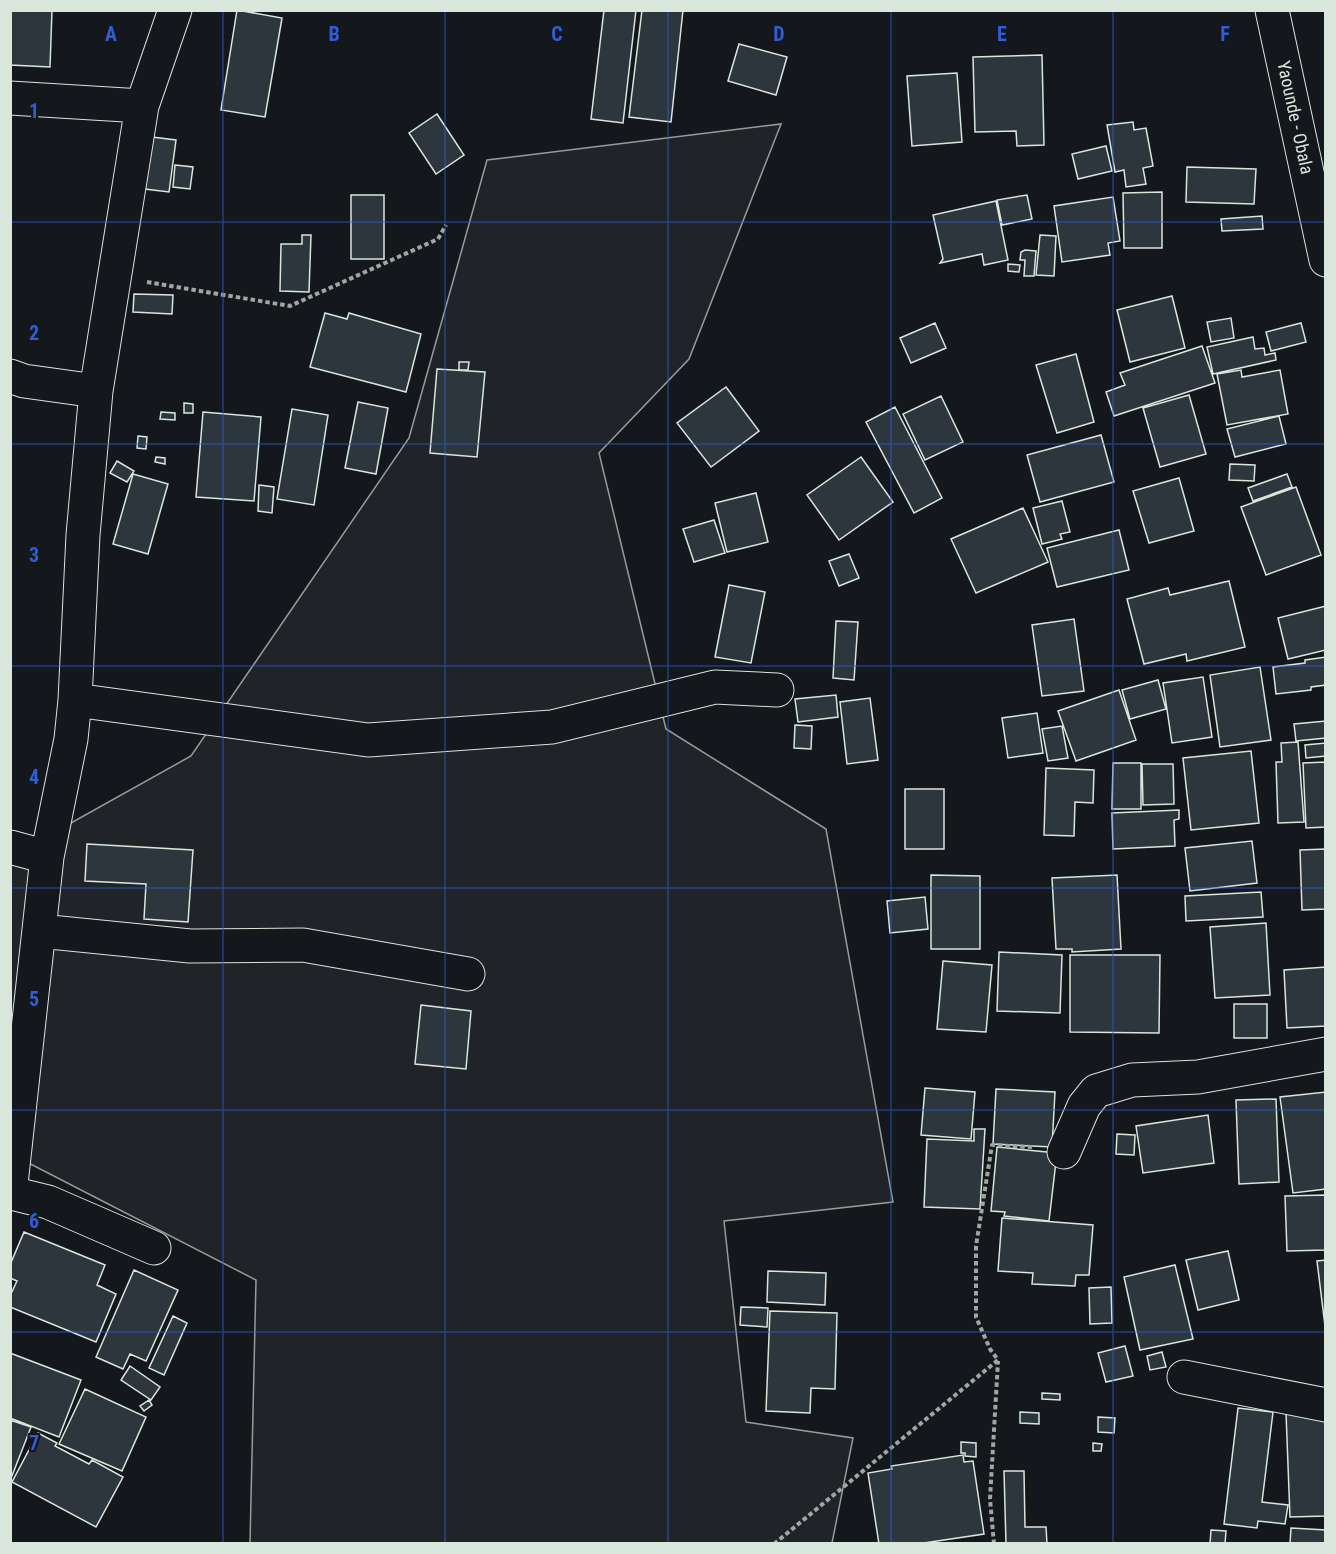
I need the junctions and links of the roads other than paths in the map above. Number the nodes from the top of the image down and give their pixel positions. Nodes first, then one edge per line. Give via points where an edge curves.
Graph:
1 (175, 10) edge
2 (1272, 10) edge
3 (10, 98) edge
4 (142, 106) junction
5 (1326, 260) edge
6 (10, 376) edge
7 (96, 392) junction
8 (777, 690) dead end
9 (75, 700) junction
10 (10, 847) edge
11 (47, 857) junction
12 (40, 931) junction
13 (468, 974) dead end
14 (1326, 1054) edge
15 (1064, 1152) road end
16 (11, 1193) edge
17 (154, 1248) dead end
18 (1184, 1377) dead end
19 (1326, 1405) edge

1 - 4 main road
2 - 5 main road, Yaounde - Obala
3 - 4 main road
4 - 7 main road
6 - 7 main road
7 - 9 main road via 83,535
8 - 9 main road via 715,687 552,727 368,740
9 - 11 main road
10 - 11 main road
11 - 12 main road
12 - 13 main road via 190,946 303,945
12 - 16 main road
14 - 15 main road via 1198,1077 1132,1080 1096,1090 1084,1106
16 - 17 main road via 48,1202
18 - 19 main road

